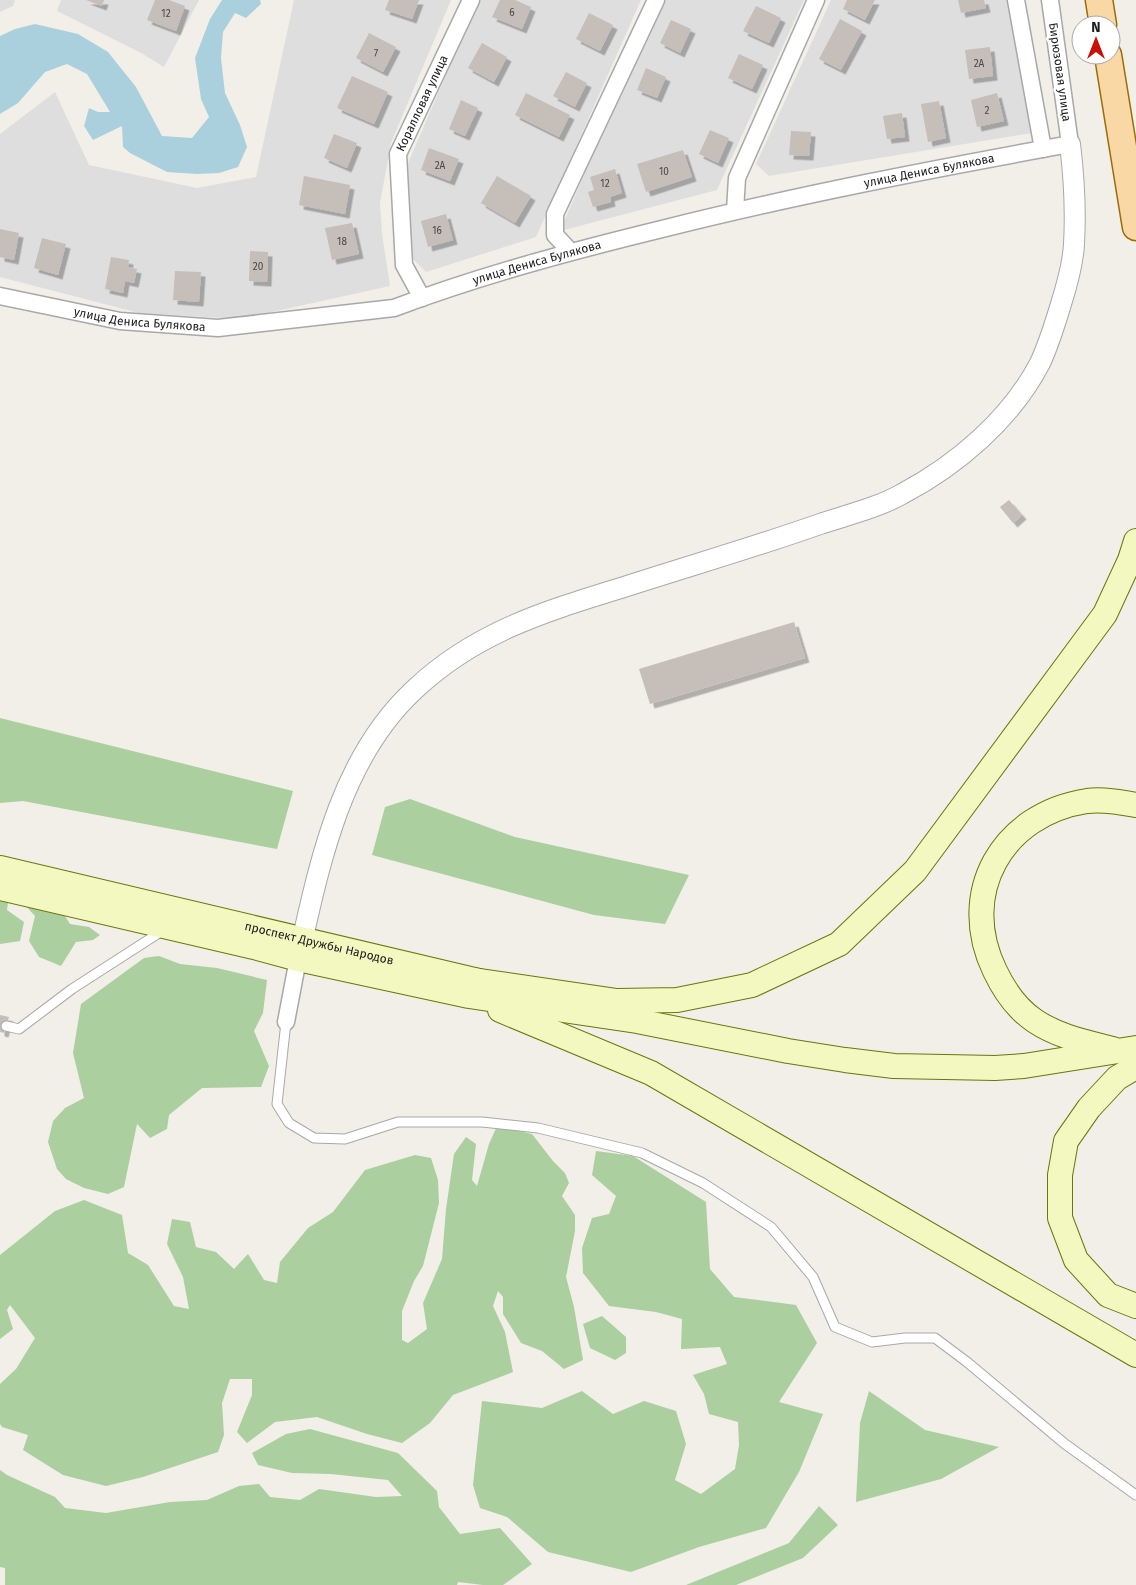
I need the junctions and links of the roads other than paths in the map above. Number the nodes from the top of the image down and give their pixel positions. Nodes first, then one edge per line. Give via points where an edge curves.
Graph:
1 (471, 0) edge
2 (656, 0) edge
3 (816, 0) edge
4 (1016, 0) edge
5 (1050, 0) edge
6 (1099, 0) edge
7 (1101, 15) edge
8 (1110, 65) edge
9 (1070, 144) junction
10 (1043, 149) junction
11 (735, 211) junction
12 (1136, 227) edge
13 (570, 251) junction
14 (0, 296) edge
15 (422, 298) junction
16 (1136, 540) edge
17 (1136, 805) edge
18 (0, 868) edge
19 (0, 888) edge
20 (167, 928) junction
21 (300, 950) junction
22 (471, 988) junction
23 (286, 1022) joint
24 (6, 1026) dead end
25 (1131, 1056) edge
26 (1136, 1306) edge
27 (1136, 1355) edge
28 (1136, 1495) edge

1 - 15 street, Коралловая улица via 398,154 404,264
2 - 13 street via 556,214 556,235
3 - 11 street via 737,178
4 - 10 street
5 - 9 street, Бирюзовая улица
6 - 7 main road
8 - 12 main road
9 - 10 street, улица Дениса Булякова
9 - 21 street via 1075,204 1069,280 1039,365 1006,413 956,459 899,496 556,608 495,633 450,660 413,691 390,716 356,769 330,834
10 - 11 street, улица Дениса Булякова
11 - 13 street, улица Дениса Булякова
13 - 15 street, улица Дениса Булякова
14 - 15 street, улица Дениса Булякова via 120,321 218,328 394,308
16 - 22 main road via 1105,614 914,871 839,944 752,985 677,1000 616,1002
17 - 25 main road via 1088,801 1059,808 1034,820 1006,844 990,870 980,917 990,960 1016,1005 1059,1035
18 - 21 main road, проспект Дружбы Народов
19 - 20 main road, проспект Дружбы Народов
20 - 21 main road, проспект Дружбы Народов via 254,947
20 - 24 lane via 72,989 19,1029
21 - 22 main road, проспект Дружбы Народов
21 - 23 street
22 - 25 main road, проспект Дружбы Народов via 788,1052 894,1066 995,1068
22 - 27 main road via 651,1073
23 - 28 lane via 277,1104 289,1124 314,1138 345,1139 398,1122 482,1122 538,1128 642,1153 702,1183 770,1227 813,1277 835,1327 872,1342 935,1338 1065,1444
25 - 26 main road via 1066,1141 1060,1175 1060,1218 1076,1260 1108,1294

